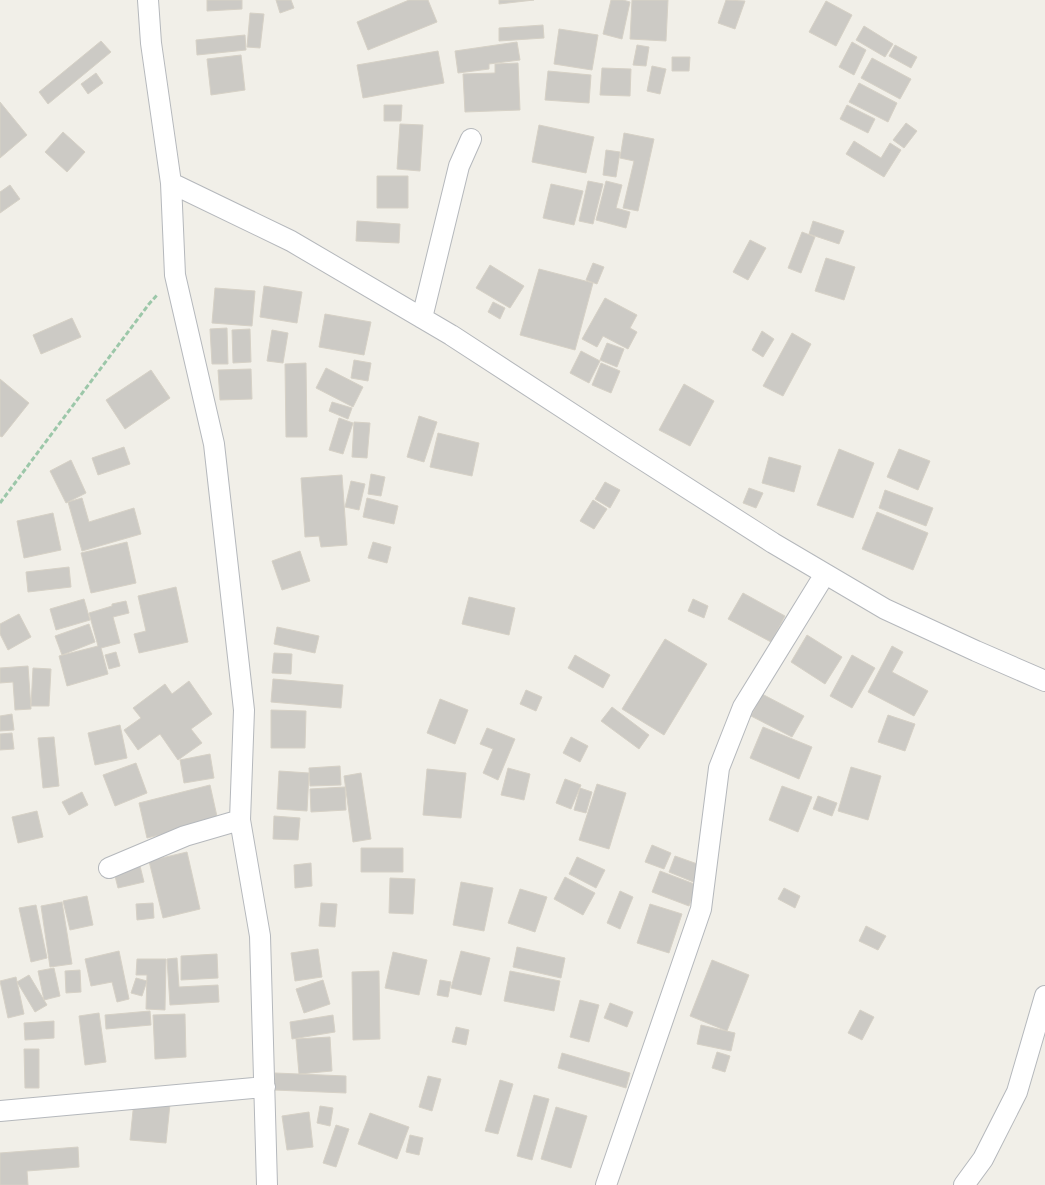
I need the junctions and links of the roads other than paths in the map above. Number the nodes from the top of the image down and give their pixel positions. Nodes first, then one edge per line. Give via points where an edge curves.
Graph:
1 (148, 0) edge
2 (472, 139) dead end
3 (171, 183) junction
4 (422, 318) junction
5 (825, 574) junction
6 (1045, 681) edge
7 (240, 820) junction
8 (109, 868) dead end
9 (1045, 996) edge
10 (265, 1087) junction
11 (0, 1111) edge
12 (267, 1185) edge
13 (606, 1185) edge
14 (964, 1185) edge

1 - 3 street via 151,44
2 - 4 street via 460,166
3 - 4 street via 292,241
3 - 7 street via 175,275 214,444 244,710
4 - 5 street
5 - 6 street via 885,609
5 - 13 street via 742,707 719,768 701,909
7 - 8 street via 185,836
7 - 10 street via 260,936
9 - 14 street via 1017,1092 983,1158
10 - 11 street
10 - 12 street

